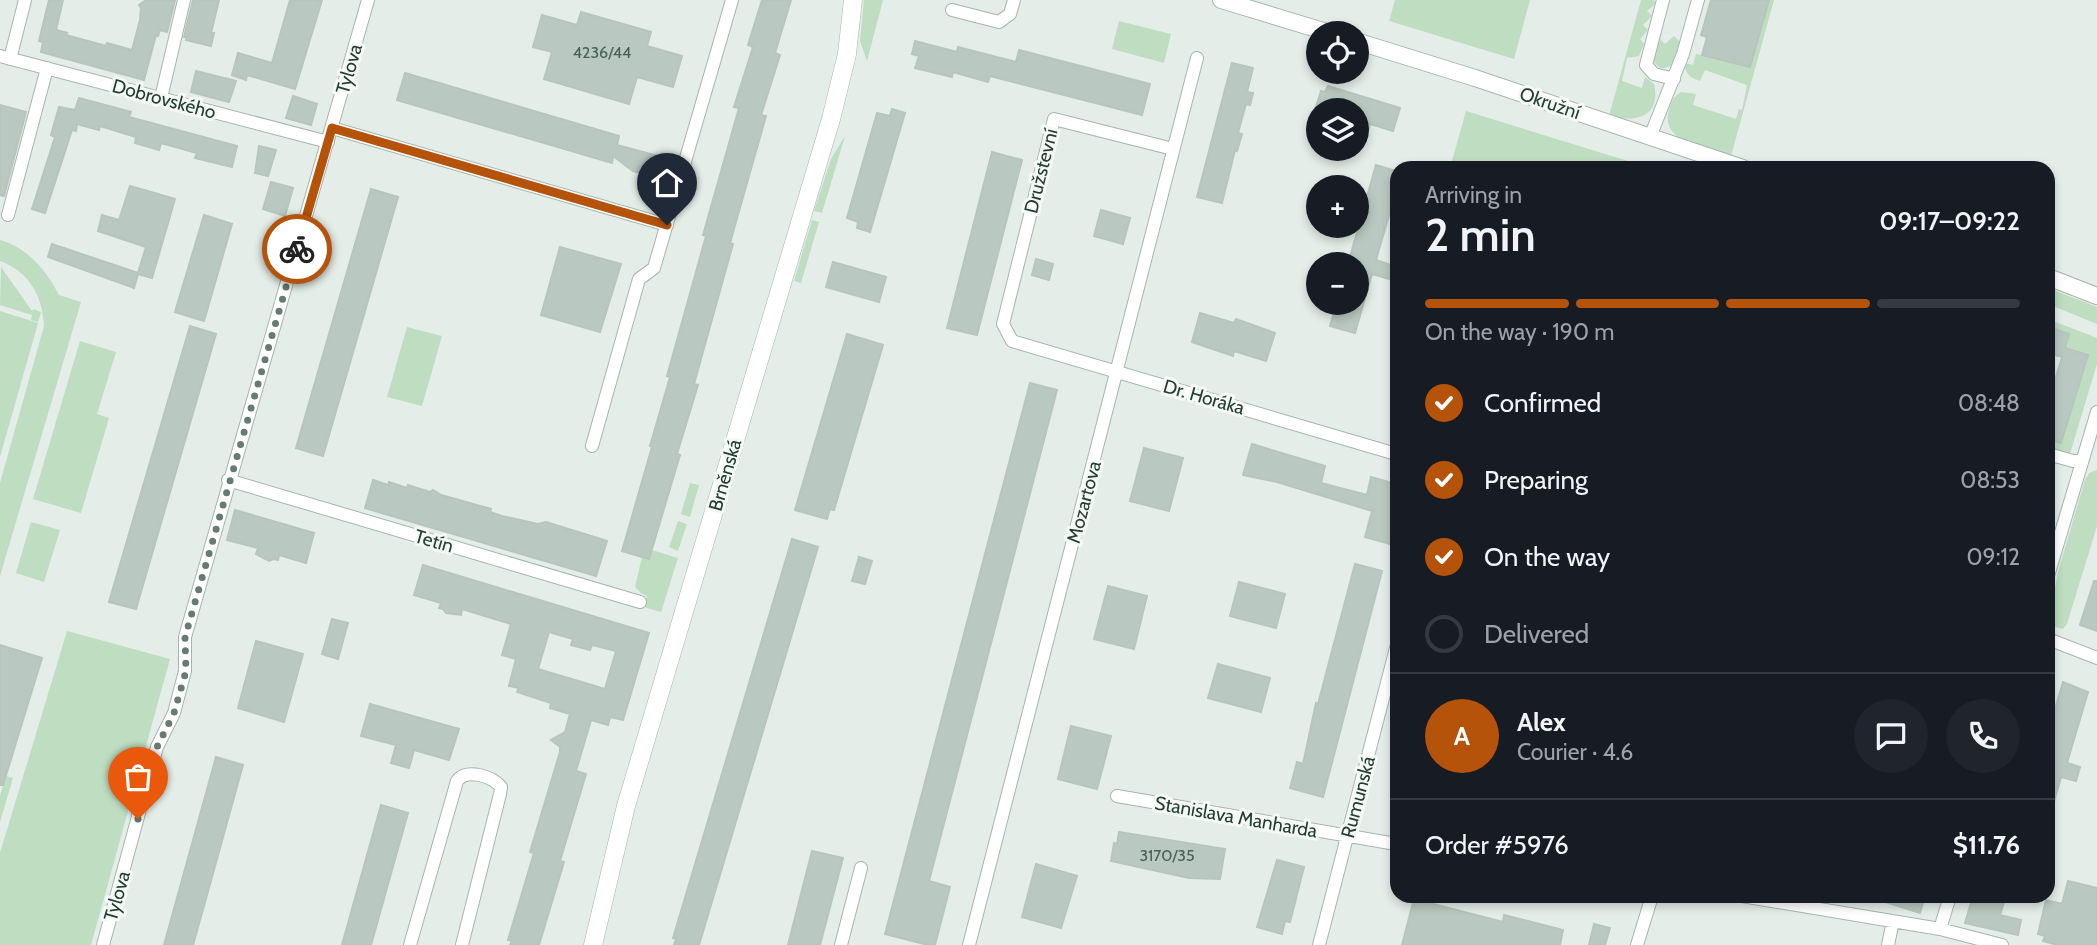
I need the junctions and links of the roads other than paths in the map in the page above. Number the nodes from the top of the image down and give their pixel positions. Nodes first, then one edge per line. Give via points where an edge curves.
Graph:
1 (24, 0) edge
2 (184, 0) edge
3 (368, 0) edge
4 (732, 0) edge
5 (1014, 0) edge
6 (1221, 0) edge
7 (1663, 0) edge
8 (1698, 0) edge
9 (852, 2) edge
10 (952, 10) dead end
11 (1306, 26) edge
12 (1369, 45) edge
13 (5, 57) edge
14 (1197, 58) dead end
15 (47, 68) junction
16 (1674, 79) junction
17 (161, 98) junction
18 (332, 128) junction
19 (1650, 137) junction
20 (328, 142) junction
21 (1173, 149) junction
22 (1722, 161) edge
23 (8, 215) dead end
24 (667, 225) junction
25 (2055, 280) edge
26 (2097, 296) edge
27 (1012, 341) joint
28 (1117, 372) junction
29 (2097, 412) edge
30 (592, 446) dead end
31 (1390, 452) edge
32 (2055, 455) edge
33 (2082, 461) junction
34 (229, 480) junction
35 (2055, 552) edge
36 (640, 602) dead end
37 (2055, 642) edge
38 (2097, 658) edge
39 (1390, 671) edge
40 (1117, 796) dead end
41 (1347, 836) junction
42 (1390, 843) edge
43 (861, 868) dead end
44 (1650, 903) edge
45 (1784, 903) edge
46 (1948, 903) edge
47 (1893, 921) junction
48 (1940, 929) junction
49 (103, 945) edge
50 (410, 945) edge
51 (462, 945) edge
52 (593, 945) edge
53 (841, 945) edge
54 (970, 945) edge
55 (1319, 945) edge
56 (1637, 945) edge
57 (1888, 945) edge
58 (2002, 945) edge

1 - 13 street
2 - 17 street
3 - 18 street, Tylova
4 - 24 street
5 - 10 street via 1010,14 999,22
6 - 11 street
7 - 16 street via 1646,65 1654,74
8 - 16 street
9 - 52 main road, Brněnská via 847,54 831,119 626,806
12 - 19 street, Okružní
13 - 15 street, Dobrovského
14 - 21 street, Mozartova
15 - 17 street, Dobrovského
15 - 23 street
16 - 19 street
17 - 20 street, Dobrovského
18 - 20 street, Tylova
18 - 24 street
19 - 22 street, Okružní
20 - 34 street, Tylova
21 - 27 street, Družstevní via 1054,119 1003,324
21 - 28 street, Mozartova
24 - 30 street via 654,268 639,279
25 - 26 street
27 - 28 street, Dr. Horáka
28 - 31 street, Dr. Horáka
28 - 54 street, Mozartova
29 - 33 street
32 - 33 street
33 - 35 street
34 - 36 street, Tetín
34 - 49 street, Tylova via 185,637 186,671 174,713 157,747
37 - 38 street
39 - 41 street, Rumunská
40 - 41 street, Stanislava Manharda
41 - 42 street, Stanislava Manharda
41 - 55 street, Rumunská
43 - 53 street
44 - 56 street
45 - 47 street
46 - 48 street
47 - 48 street
47 - 57 street
48 - 58 street
50 - 51 street via 457,781 467,773 495,780 501,787

